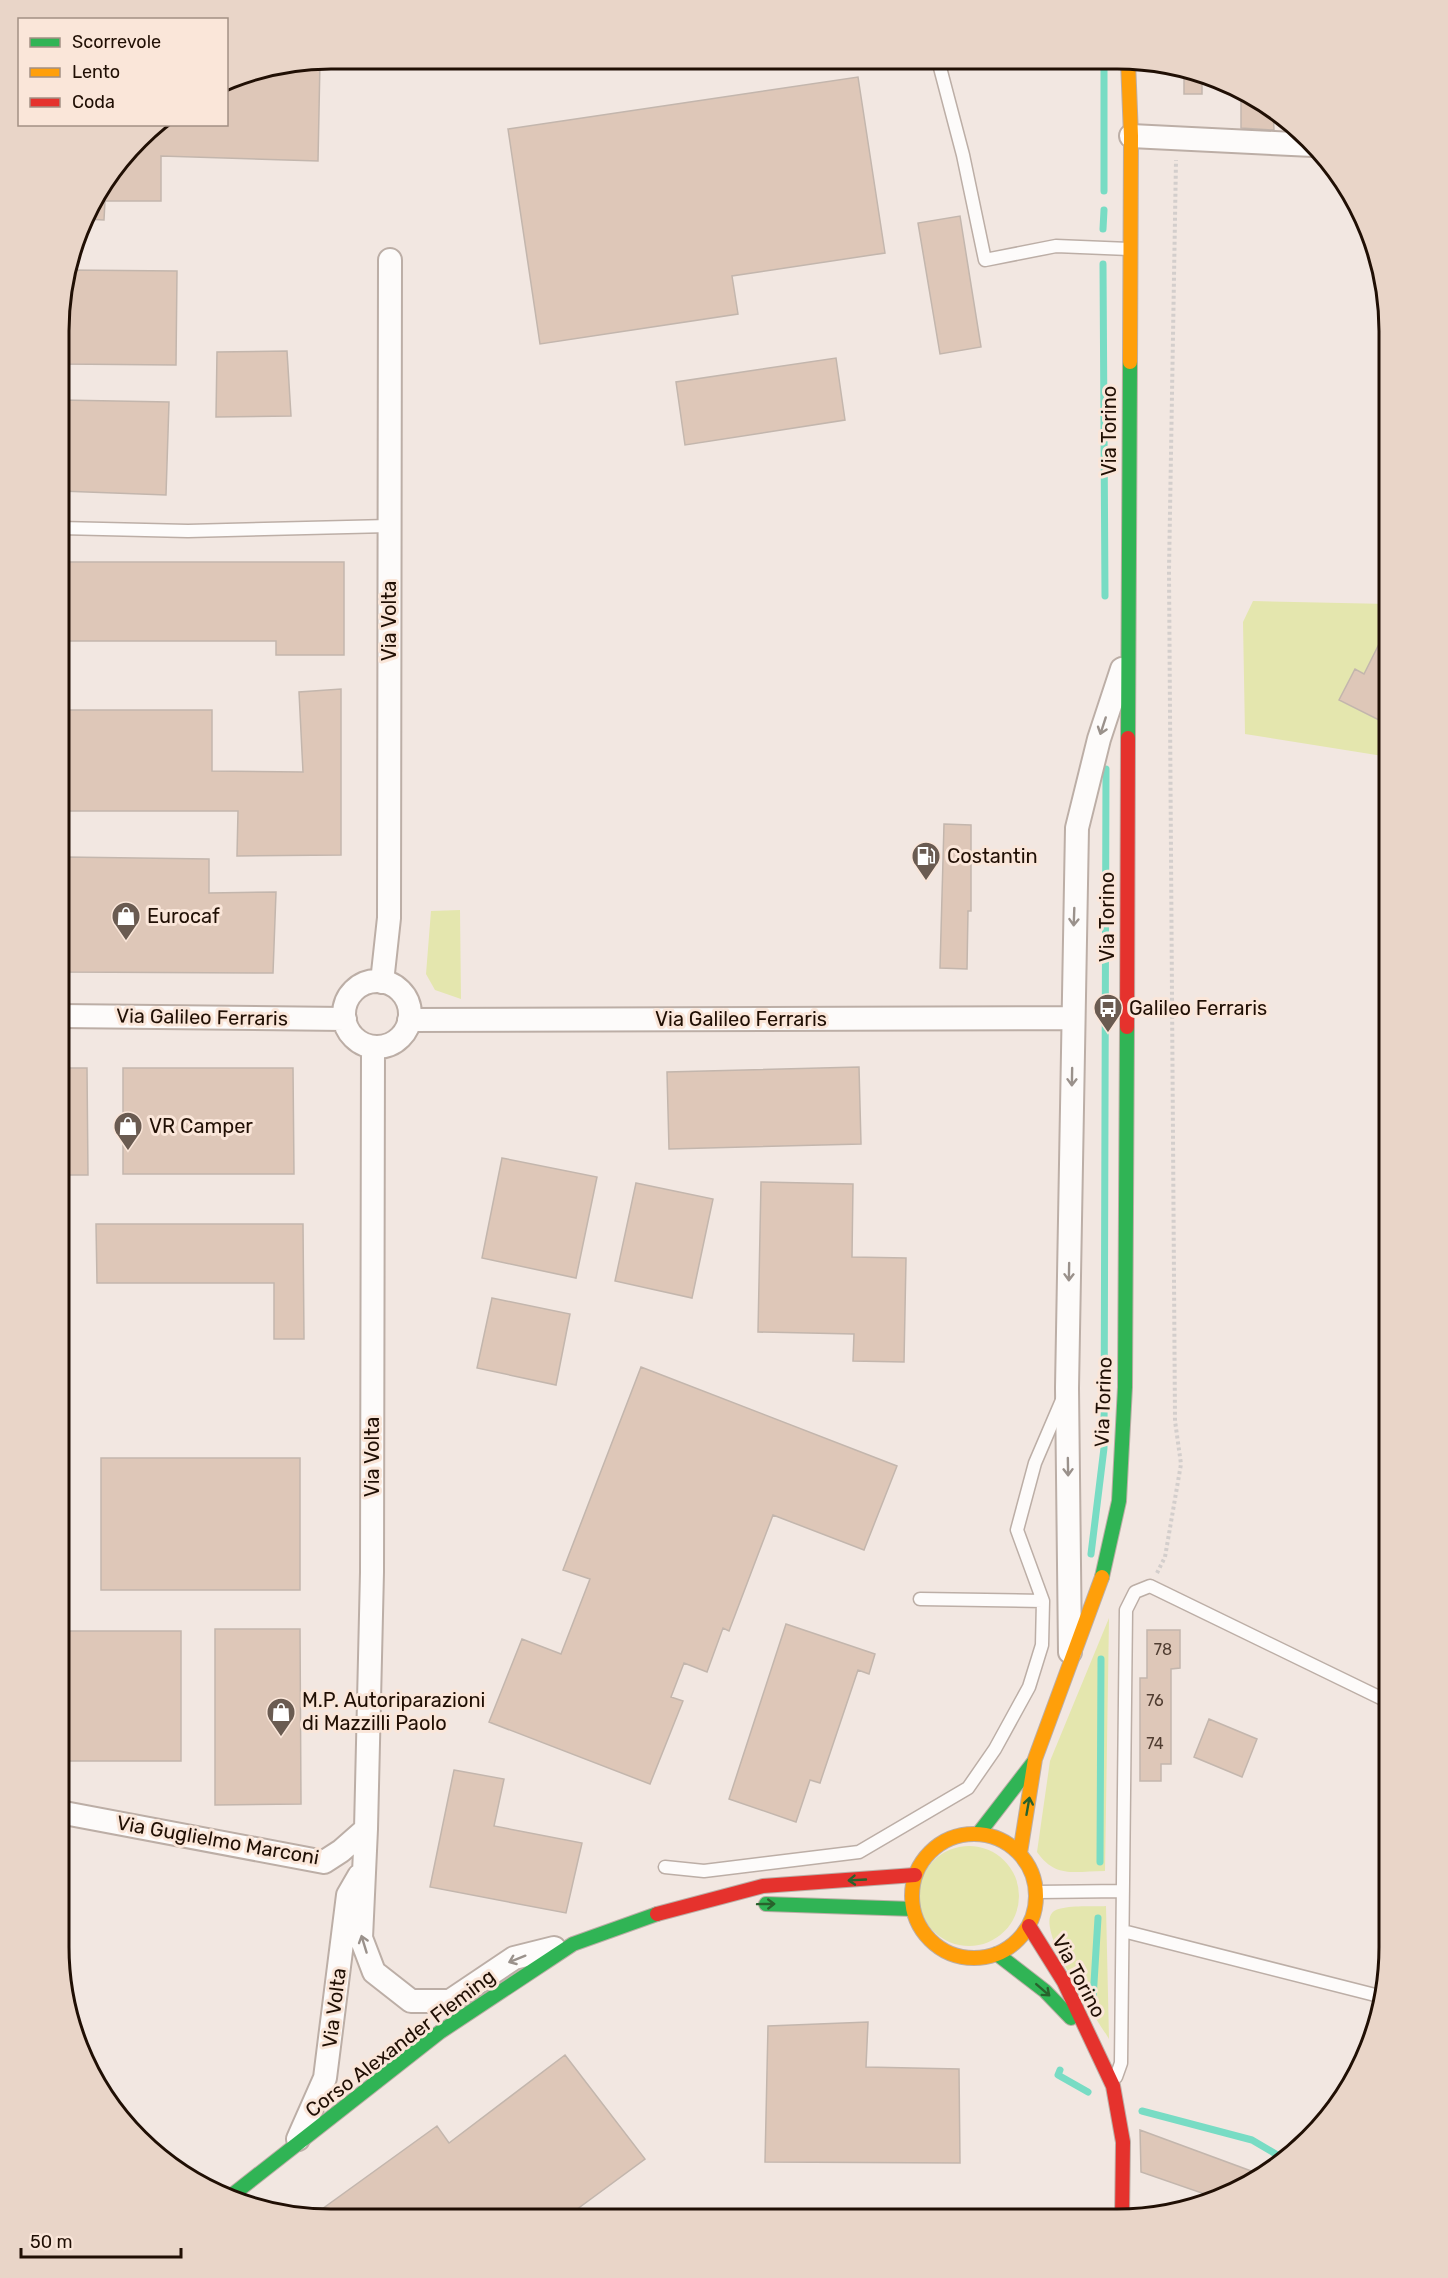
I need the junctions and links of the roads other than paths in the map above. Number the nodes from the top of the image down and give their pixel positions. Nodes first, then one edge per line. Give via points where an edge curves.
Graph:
1 (940, 69) edge
2 (1128, 70) edge
3 (1131, 136) junction
4 (1300, 144) edge
5 (1130, 249) junction
6 (390, 260) dead end
7 (389, 526) junction
8 (69, 528) edge
9 (1128, 650) junction
10 (382, 982) junction
11 (69, 1016) edge
12 (1073, 1018) junction
13 (345, 1019) junction
14 (409, 1020) junction
15 (373, 1047) junction
16 (1067, 1388) junction
17 (920, 1599) dead end
18 (1043, 1601) junction
19 (1071, 1668) junction
20 (1379, 1697) edge
21 (1035, 1759) junction
22 (69, 1814) edge
23 (366, 1829) junction
24 (979, 1833) junction
25 (1020, 1853) junction
26 (364, 1867) junction
27 (665, 1867) dead end
28 (915, 1875) junction
29 (1123, 1891) junction
30 (1036, 1892) junction
31 (708, 1901) junction
32 (913, 1909) junction
33 (1029, 1926) junction
34 (1123, 1930) junction
35 (573, 1944) junction
36 (997, 1954) junction
37 (1375, 1995) edge
38 (1093, 2045) junction
39 (1113, 2086) junction
40 (293, 2147) junction
41 (237, 2191) edge
42 (1122, 2209) edge

1 - 5 lane via 985,260 1056,246
2 - 3 street, Via Torino
3 - 4 street
3 - 5 street, Via Torino
5 - 9 street, Via Torino
6 - 7 street, Via Volta
7 - 8 lane via 188,531
7 - 10 street, Via Volta via 389,918
9 -> 12 street via 1099,739 1077,828
9 - 19 street, Via Torino via 1125,1388 1119,1501 1099,1589
10 - 13 street via 357,987 345,1004
10 - 14 street via 404,994
11 - 13 street, Via Galileo Ferraris
12 - 14 street, Via Galileo Ferraris
12 -> 16 street
13 - 15 street via 351,1034
14 - 15 street via 398,1040
15 - 23 street, Via Volta via 372,1572
16 - 18 lane via 1035,1463 1017,1530
16 -> 19 street
17 - 18 lane
18 - 27 lane via 1042,1645 1029,1687 968,1788 859,1852 704,1871
19 - 21 street, Via Torino
20 - 29 lane via 1150,1586 1135,1592 1126,1610
21 - 24 street, Via Torino
25 -> 21 street, Via Torino
22 - 23 street, Via Guglielmo Marconi via 324,1862
23 - 26 street, Via Volta
24 - 25 street via 1008,1843
24 - 28 street via 959,1835 940,1843 925,1857
25 - 30 street, Via Torino
35 -> 26 street, Via Volta via 514,1958 450,2001 411,2001 374,1972 361,1938
26 - 40 street, Via Volta via 348,1895 325,2078
28 -> 31 street, Corso Alexander Fleming via 763,1886
28 - 32 street
29 - 30 lane
29 - 34 lane
30 - 33 street, Via Torino
31 -> 32 street, Corso Alexander Fleming
31 - 35 street, Corso Alexander Fleming via 641,1919
32 - 36 street via 927,1936 952,1954 974,1958
33 - 36 street, Via Torino via 1015,1943
33 - 38 street, Via Torino via 1064,1982
34 - 37 lane
34 - 39 lane via 1121,2063
35 - 40 street, Corso Alexander Fleming via 440,2032
36 -> 38 street, Via Torino via 1046,1991
38 - 39 street, Via Torino
39 - 42 street, Via Torino via 1123,2142
40 - 41 street, Corso Alexander Fleming

